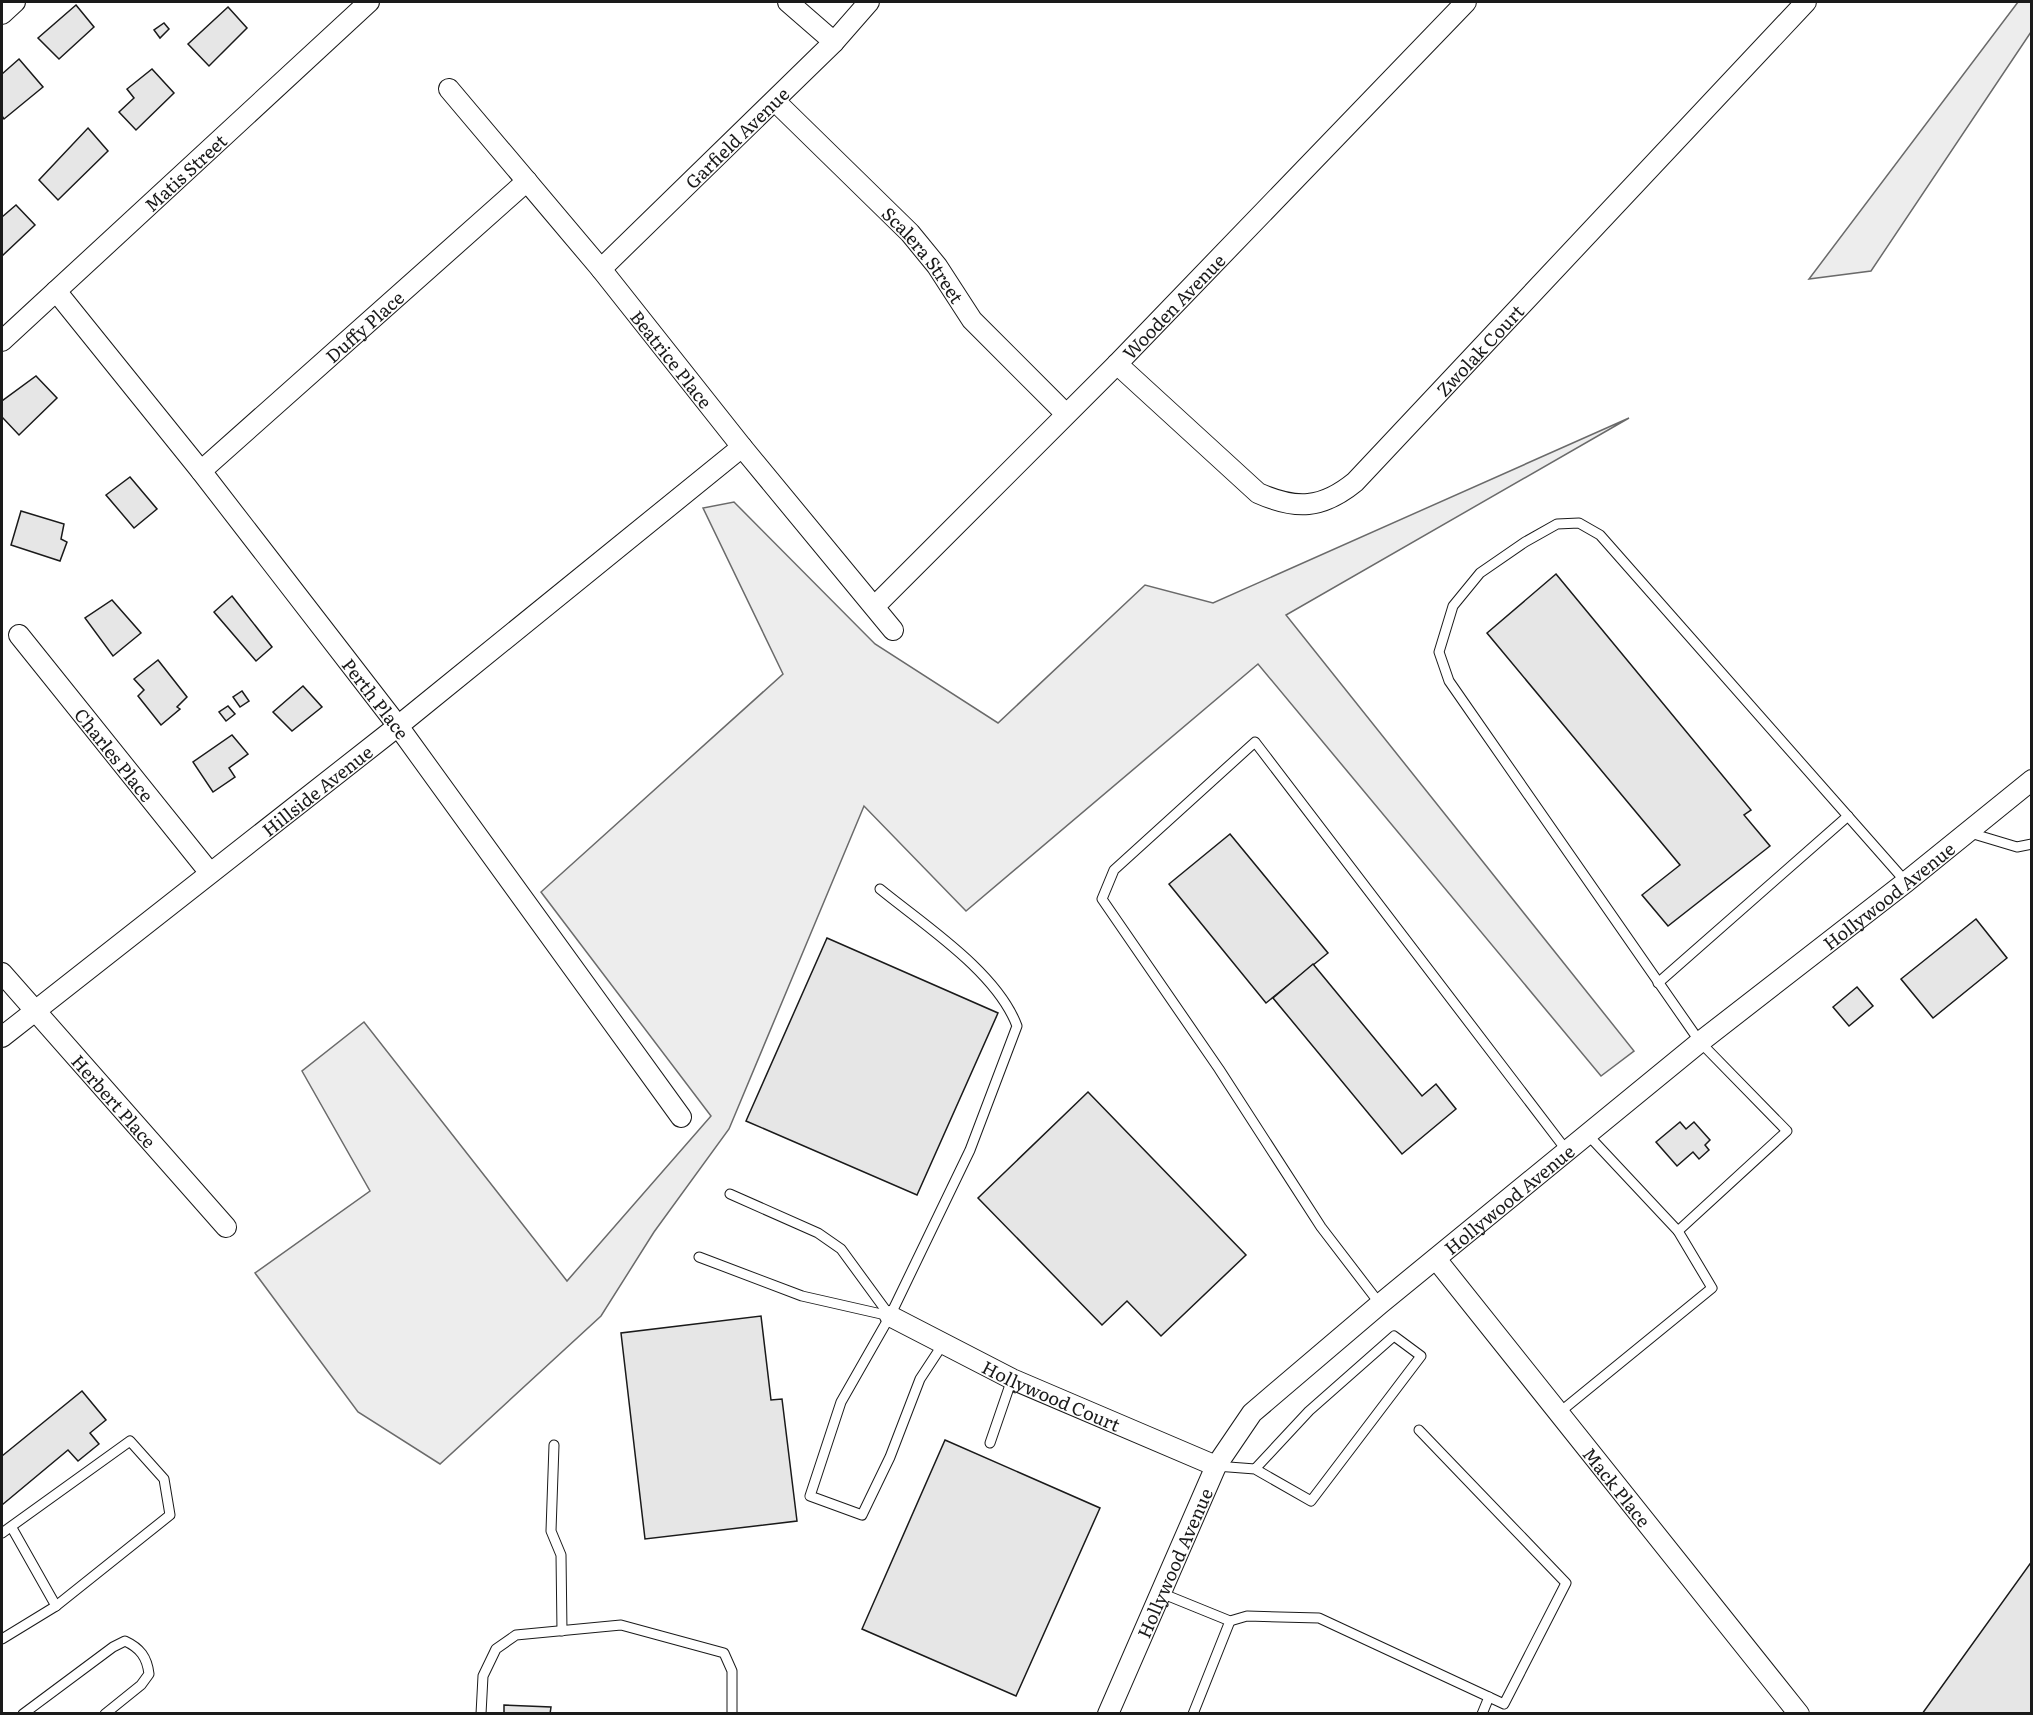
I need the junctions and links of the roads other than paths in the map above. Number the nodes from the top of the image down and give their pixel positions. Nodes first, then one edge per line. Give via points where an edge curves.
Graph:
1 (15, 2) edge
2 (369, 2) edge
3 (788, 2) edge
4 (869, 2) edge
5 (1466, 2) edge
6 (1806, 2) edge
7 (2, 14) edge
8 (834, 42) junction
9 (449, 89) dead end
10 (775, 101) junction
11 (527, 181) junction
12 (601, 269) junction
13 (56, 291) junction
14 (2, 341) edge
15 (1117, 364) junction
16 (1066, 414) junction
17 (742, 447) junction
18 (201, 471) junction
19 (875, 606) junction
20 (893, 630) dead end
21 (19, 635) dead end
22 (398, 726) junction
23 (2031, 780) edge
24 (1848, 816) junction
25 (1967, 832) junction
26 (2031, 844) edge
27 (210, 873) junction
28 (1906, 882) junction
29 (880, 889) dead end
30 (2, 974) edge
31 (1658, 983) junction
32 (33, 1011) junction
33 (2, 1037) edge
34 (1700, 1042) junction
35 (681, 1117) dead end
36 (1588, 1135) junction
37 (1568, 1152) junction
38 (730, 1194) dead end
39 (226, 1227) dead end
40 (1678, 1231) junction
41 (699, 1257) dead end
42 (1436, 1259) junction
43 (1380, 1304) junction
44 (890, 1316) junction
45 (944, 1344) junction
46 (1012, 1379) junction
47 (1560, 1412) junction
48 (1419, 1430) dead end
49 (990, 1443) dead end
50 (554, 1445) dead end
51 (1216, 1466) junction
52 (1255, 1469) junction
53 (12, 1528) junction
54 (2, 1533) edge
55 (1161, 1593) junction
56 (56, 1606) junction
57 (1230, 1621) junction
58 (562, 1631) junction
59 (2, 1639) edge
60 (1489, 1697) junction
61 (23, 1713) edge
62 (105, 1713) edge
63 (481, 1713) edge
64 (732, 1713) edge
65 (1108, 1713) edge
66 (1193, 1713) edge
67 (1482, 1713) edge
68 (1799, 1713) edge

1 - 7 street
2 - 13 street, Matis Street
3 - 8 street
4 - 8 street, Garfield Avenue
5 - 15 street, Wooden Avenue
6 - 15 street, Zwolak Court via 1355,482 1328,500 1304,505 1280,503 1258,493
8 - 10 street, Garfield Avenue
9 - 11 street, Beatrice Place
10 - 12 street, Garfield Avenue
10 - 16 street, Scalera Street via 910,233 972,320
11 - 12 street, Beatrice Place
11 - 18 street, Duffy Place
12 - 17 street, Beatrice Place
13 - 14 street, Matis Street
13 - 18 street, Perth Place
15 - 16 street, Wooden Avenue
16 - 19 street, Wooden Avenue
17 - 19 street, Beatrice Place
17 - 22 street, Hillside Avenue
18 - 22 street, Perth Place
19 - 20 street, Beatrice Place
21 - 27 street, Charles Place
22 - 27 street, Hillside Avenue
22 - 35 street, Perth Place
23 - 25 street, Hollywood Avenue
24 - 28 lane
24 - 31 lane
24 - 31 lane via 1600,535 1579,523 1557,524 1480,573 1453,606 1439,652 1449,681
25 - 26 lane via 2017,847
25 - 28 street, Hollywood Avenue
27 - 32 street, Hillside Avenue
28 - 34 street, Hollywood Avenue
29 - 44 lane via 980,972 1011,1010 1017,1026 970,1150
30 - 32 street, Herbert Place
31 - 34 lane
32 - 33 street, Hillside Avenue
32 - 39 street, Herbert Place
34 - 36 street, Hollywood Avenue
34 - 40 lane via 1787,1131
36 - 37 street, Hollywood Avenue
36 - 40 lane
37 - 42 street, Hollywood Avenue
37 - 43 lane via 1255,742 1114,870 1102,899 1321,1227
38 - 44 lane via 818,1233 841,1249
40 - 47 lane via 1712,1288
41 - 44 lane via 802,1296
42 - 43 street, Hollywood Avenue
42 - 47 street, Mack Place
43 - 51 street, Hollywood Avenue via 1252,1413
44 - 45 street, Hollywood Court
44 - 45 lane via 841,1402 810,1496 862,1515 890,1457 920,1379
45 - 46 street, Hollywood Court
46 - 49 lane
46 - 51 street, Hollywood Court
47 - 68 street, Mack Place
48 - 60 lane via 1566,1583 1504,1704
50 - 58 lane via 550,1531 561,1555
51 - 52 lane
51 - 55 street, Hollywood Avenue
52 - 52 lane via 1311,1501 1420,1356 1394,1336 1309,1411
53 - 54 lane
53 - 56 lane
53 - 56 lane via 130,1441 164,1479 170,1515
55 - 57 lane
55 - 65 street, Hollywood Avenue
56 - 59 lane
57 - 60 lane via 1247,1616 1319,1618
57 - 66 lane
58 - 63 lane via 516,1635 496,1648 483,1676
58 - 64 lane via 621,1625 724,1653 732,1671
60 - 67 lane
61 - 62 lane via 125,1641 137,1646 148,1661 150,1674

